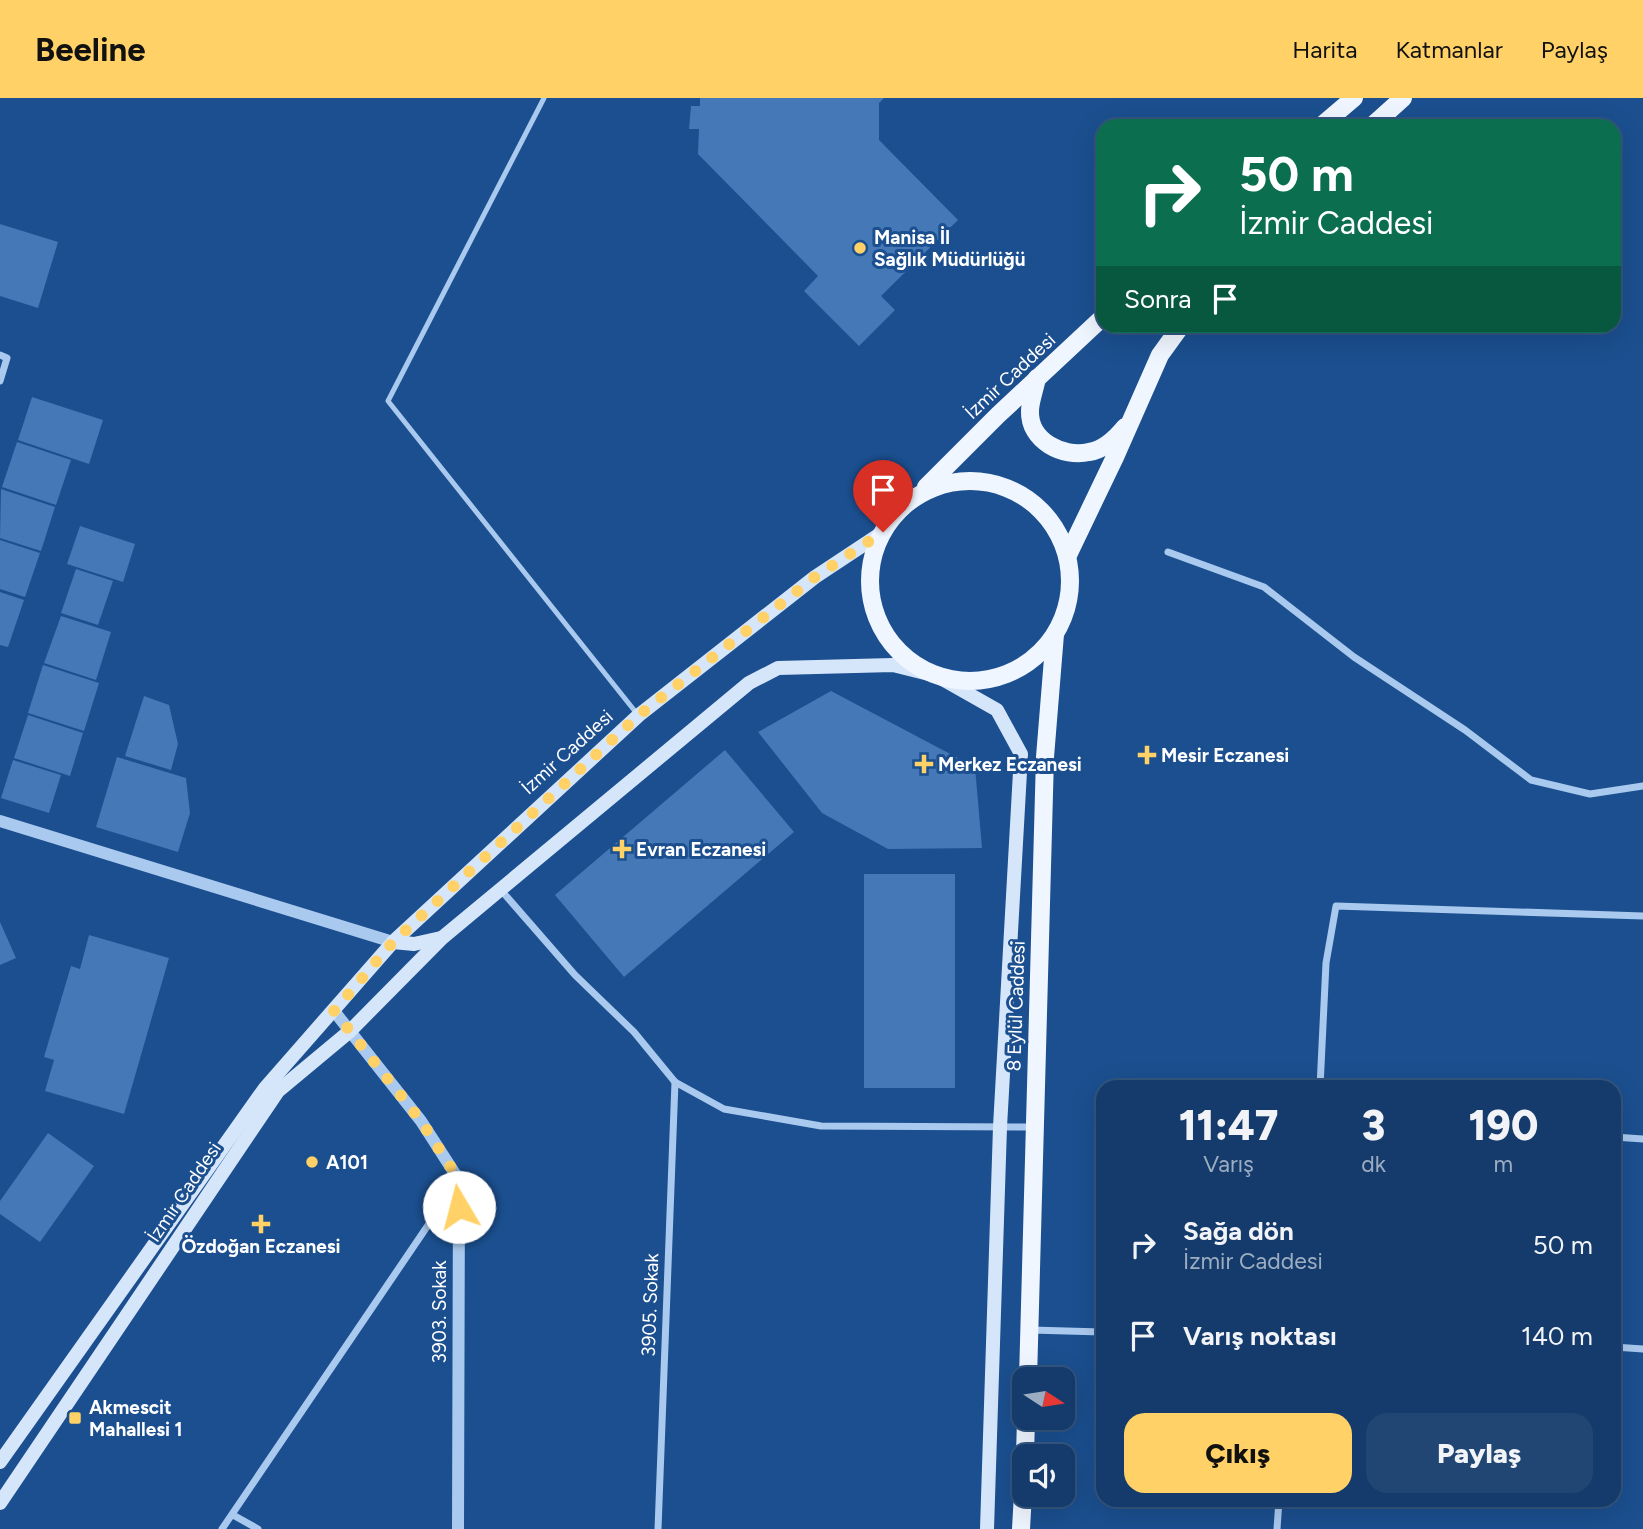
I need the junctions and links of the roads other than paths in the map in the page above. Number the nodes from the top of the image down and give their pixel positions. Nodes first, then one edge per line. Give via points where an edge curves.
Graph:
1 (544, 98) edge
2 (1354, 98) edge
3 (1404, 98) edge
4 (1329, 119) edge
5 (1380, 119) edge
6 (1096, 324) edge
7 (1176, 333) edge
8 (0, 355) edge
9 (1037, 378) junction
10 (0, 381) edge
11 (1132, 419) junction
12 (917, 496) junction
13 (883, 532) junction
14 (1168, 552) dead end
15 (1068, 555) junction
16 (1055, 634) junction
17 (937, 676) junction
18 (639, 715) junction
19 (1643, 786) edge
20 (0, 821) edge
21 (500, 889) junction
22 (1643, 916) edge
23 (442, 938) junction
24 (393, 942) junction
25 (334, 1011) junction
26 (351, 1031) junction
27 (1320, 1080) edge
28 (675, 1082) junction
29 (1000, 1127) junction
30 (1033, 1127) junction
31 (1621, 1138) edge
32 (1643, 1139) edge
33 (459, 1180) junction
34 (1031, 1330) junction
35 (1096, 1332) edge
36 (1621, 1348) edge
37 (1643, 1349) edge
38 (1029, 1367) edge
39 (0, 1462) edge
40 (0, 1503) edge
41 (1022, 1507) edge
42 (1279, 1507) edge
43 (233, 1515) junction
44 (222, 1529) edge
45 (258, 1529) edge
46 (458, 1529) edge
47 (658, 1529) edge
48 (988, 1529) edge
49 (1021, 1529) edge
50 (1277, 1529) edge

1 - 18 lane via 388,401
2 - 4 main road
3 - 5 main road
6 - 9 main road, İzmir Caddesi
7 - 11 main road via 1160,355
8 - 10 street via 7,358
9 - 11 main road via 1029,412 1038,438 1061,452 1090,452 1113,441
9 - 12 main road, İzmir Caddesi
11 - 15 main road
12 - 13 main road via 898,511
12 - 15 main road via 956,482 977,480 1007,487 1034,503 1055,527
13 - 17 main road via 872,561 871,592 879,623 896,649
13 - 18 main road, İzmir Caddesi via 815,577
14 - 19 street via 1264,587 1354,657 1531,780 1590,794
15 - 16 main road via 1066,609
16 - 17 main road via 1036,657 1011,673 982,681
16 - 30 main road, 8 Eylül Caddesi via 1045,757
17 - 21 main road, İzmir Caddesi via 893,665 778,668 749,683
17 - 29 main road, İzmir Caddesi via 997,709 1021,754
18 - 24 main road, İzmir Caddesi
20 - 24 street
21 - 23 main road, İzmir Caddesi
21 - 28 street
22 - 27 street via 1336,906 1326,963
23 - 24 main road via 414,944
23 - 26 main road, İzmir Caddesi
24 - 25 main road, İzmir Caddesi
25 - 26 street
25 - 39 main road, İzmir Caddesi via 265,1088
26 - 33 street via 421,1121
26 - 40 main road, İzmir Caddesi via 278,1091
28 - 29 street via 724,1109 821,1126
28 - 47 street, 3905. Sokak
29 - 30 street
29 - 48 main road, İzmir Caddesi
30 - 34 main road, 8 Eylül Caddesi
31 - 32 street
33 - 43 street
33 - 46 street, 3903. Sokak
34 - 35 street
34 - 38 main road, 8 Eylül Caddesi
36 - 37 street
41 - 49 main road
42 - 50 street
43 - 44 street
43 - 45 street

